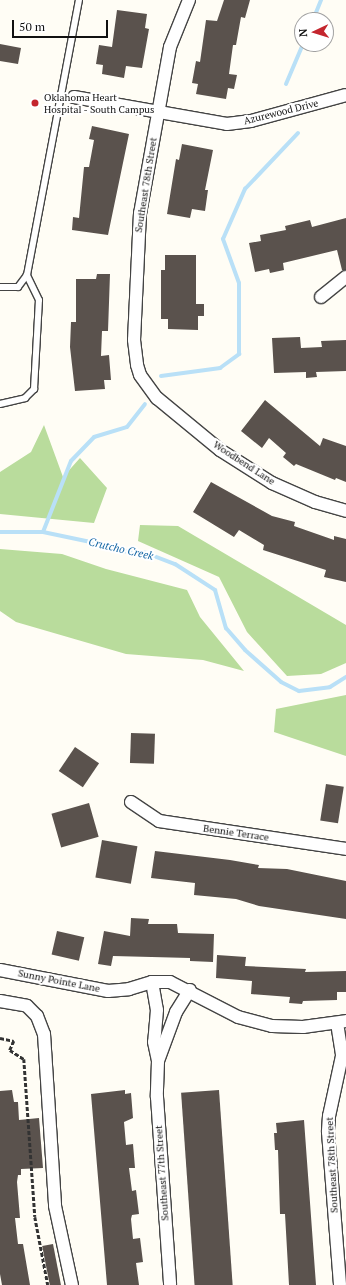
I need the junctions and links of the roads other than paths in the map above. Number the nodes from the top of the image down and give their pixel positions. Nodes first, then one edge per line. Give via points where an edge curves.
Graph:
1 (79, 0) edge
2 (189, 0) edge
3 (346, 95) edge
4 (74, 97) dead end
5 (158, 113) junction
6 (27, 276) junction
7 (346, 277) edge
8 (0, 287) edge
9 (321, 297) dead end
10 (0, 404) edge
11 (172, 410) joint
12 (346, 511) edge
13 (131, 802) dead end
14 (346, 849) edge
15 (0, 970) edge
16 (152, 982) junction
17 (190, 990) junction
18 (0, 1001) edge
19 (157, 1016) junction
20 (174, 1020) junction
21 (342, 1022) edge
22 (158, 1061) junction
23 (340, 1219) edge
24 (72, 1285) edge
25 (170, 1285) edge
26 (340, 1285) edge

1 - 6 lane
2 - 5 street, Southeast 78th Street via 175,31
3 - 5 street, Azurewood Drive via 240,123 213,123
4 - 5 street, Azurewood Drive
5 - 11 street, Southeast 78th Street via 138,232 134,340 140,375 157,398
6 - 8 lane via 18,287
6 - 10 lane via 39,300 34,389 25,398
7 - 9 street
11 - 12 street, Woodbend Lane via 220,450 272,483 314,502
13 - 14 street, Bennie Terrace via 159,821
15 - 16 street, Sunny Pointe Lane via 108,991 129,989
16 - 17 street, Sunny Pointe Lane via 170,982
16 - 19 street, Southeast 77th Street
17 - 20 street, Southeast 77th Street
17 - 21 street, Sunny Pointe Lane via 238,1016 272,1026 303,1027
18 - 24 street via 27,1006 37,1016 44,1034 55,1206
19 - 20 street
19 - 22 street, Southeast 77th Street via 154,1042
20 - 22 street, Southeast 77th Street
21 - 23 street, Southeast 78th Street via 342,1056 328,1132
22 - 25 street, Southeast 77th Street via 157,1096
23 - 26 street, Southeast 78th Street

